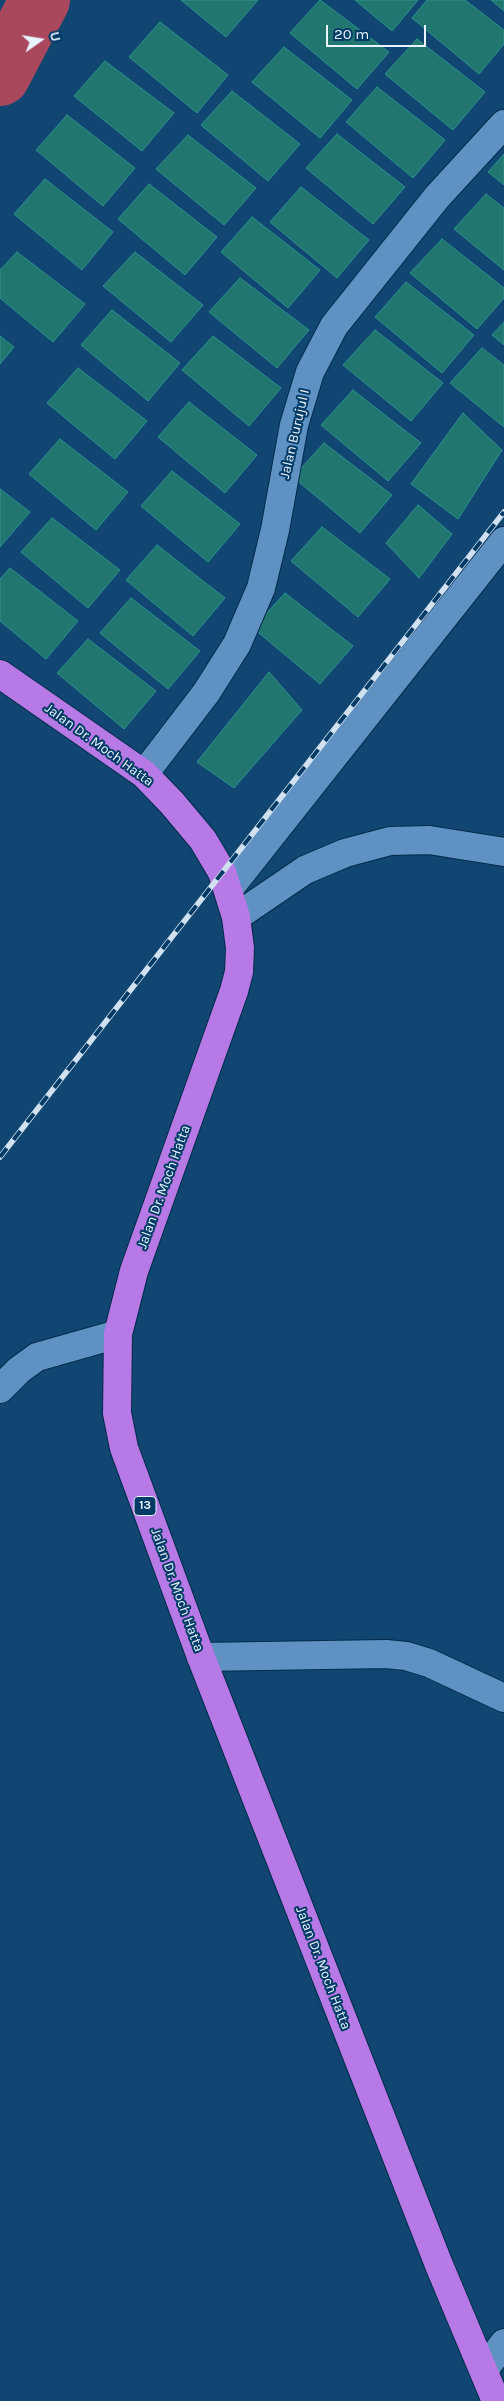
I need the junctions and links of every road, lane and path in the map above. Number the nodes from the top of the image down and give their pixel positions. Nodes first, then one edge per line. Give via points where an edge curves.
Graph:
1 (504, 124) edge
2 (504, 541) edge
3 (0, 674) edge
4 (144, 774) junction
5 (504, 852) edge
6 (228, 890) junction
7 (236, 917) junction
8 (118, 1334) junction
9 (0, 1389) edge
10 (201, 1657) junction
11 (504, 1698) edge
12 (504, 2343) edge
13 (484, 2370) junction
14 (496, 2401) edge

1 - 4 street, Jalan Burujul I via 437,198 334,326 310,372 294,426 261,588 237,644 222,669
2 - 6 street
3 - 4 highway, Jalan Dr. Moch Hatta / 13
4 - 6 highway, Jalan Dr. Moch Hatta / 13 via 203,840 222,872
5 - 7 street via 429,840 390,841 345,853 306,870
6 - 7 highway, Jalan Dr. Moch Hatta / 13
7 - 8 highway, Jalan Dr. Moch Hatta / 13 via 240,948 234,991 138,1262
8 - 9 street via 37,1358
8 - 10 highway, Jalan Dr. Moch Hatta / 13 via 117,1413 124,1448
10 - 11 street via 406,1656 429,1663
10 - 13 highway, Jalan Dr. Moch Hatta / 13 via 435,2256
12 - 13 street
13 - 14 highway, Jalan Dr. Moch Hatta / 13

